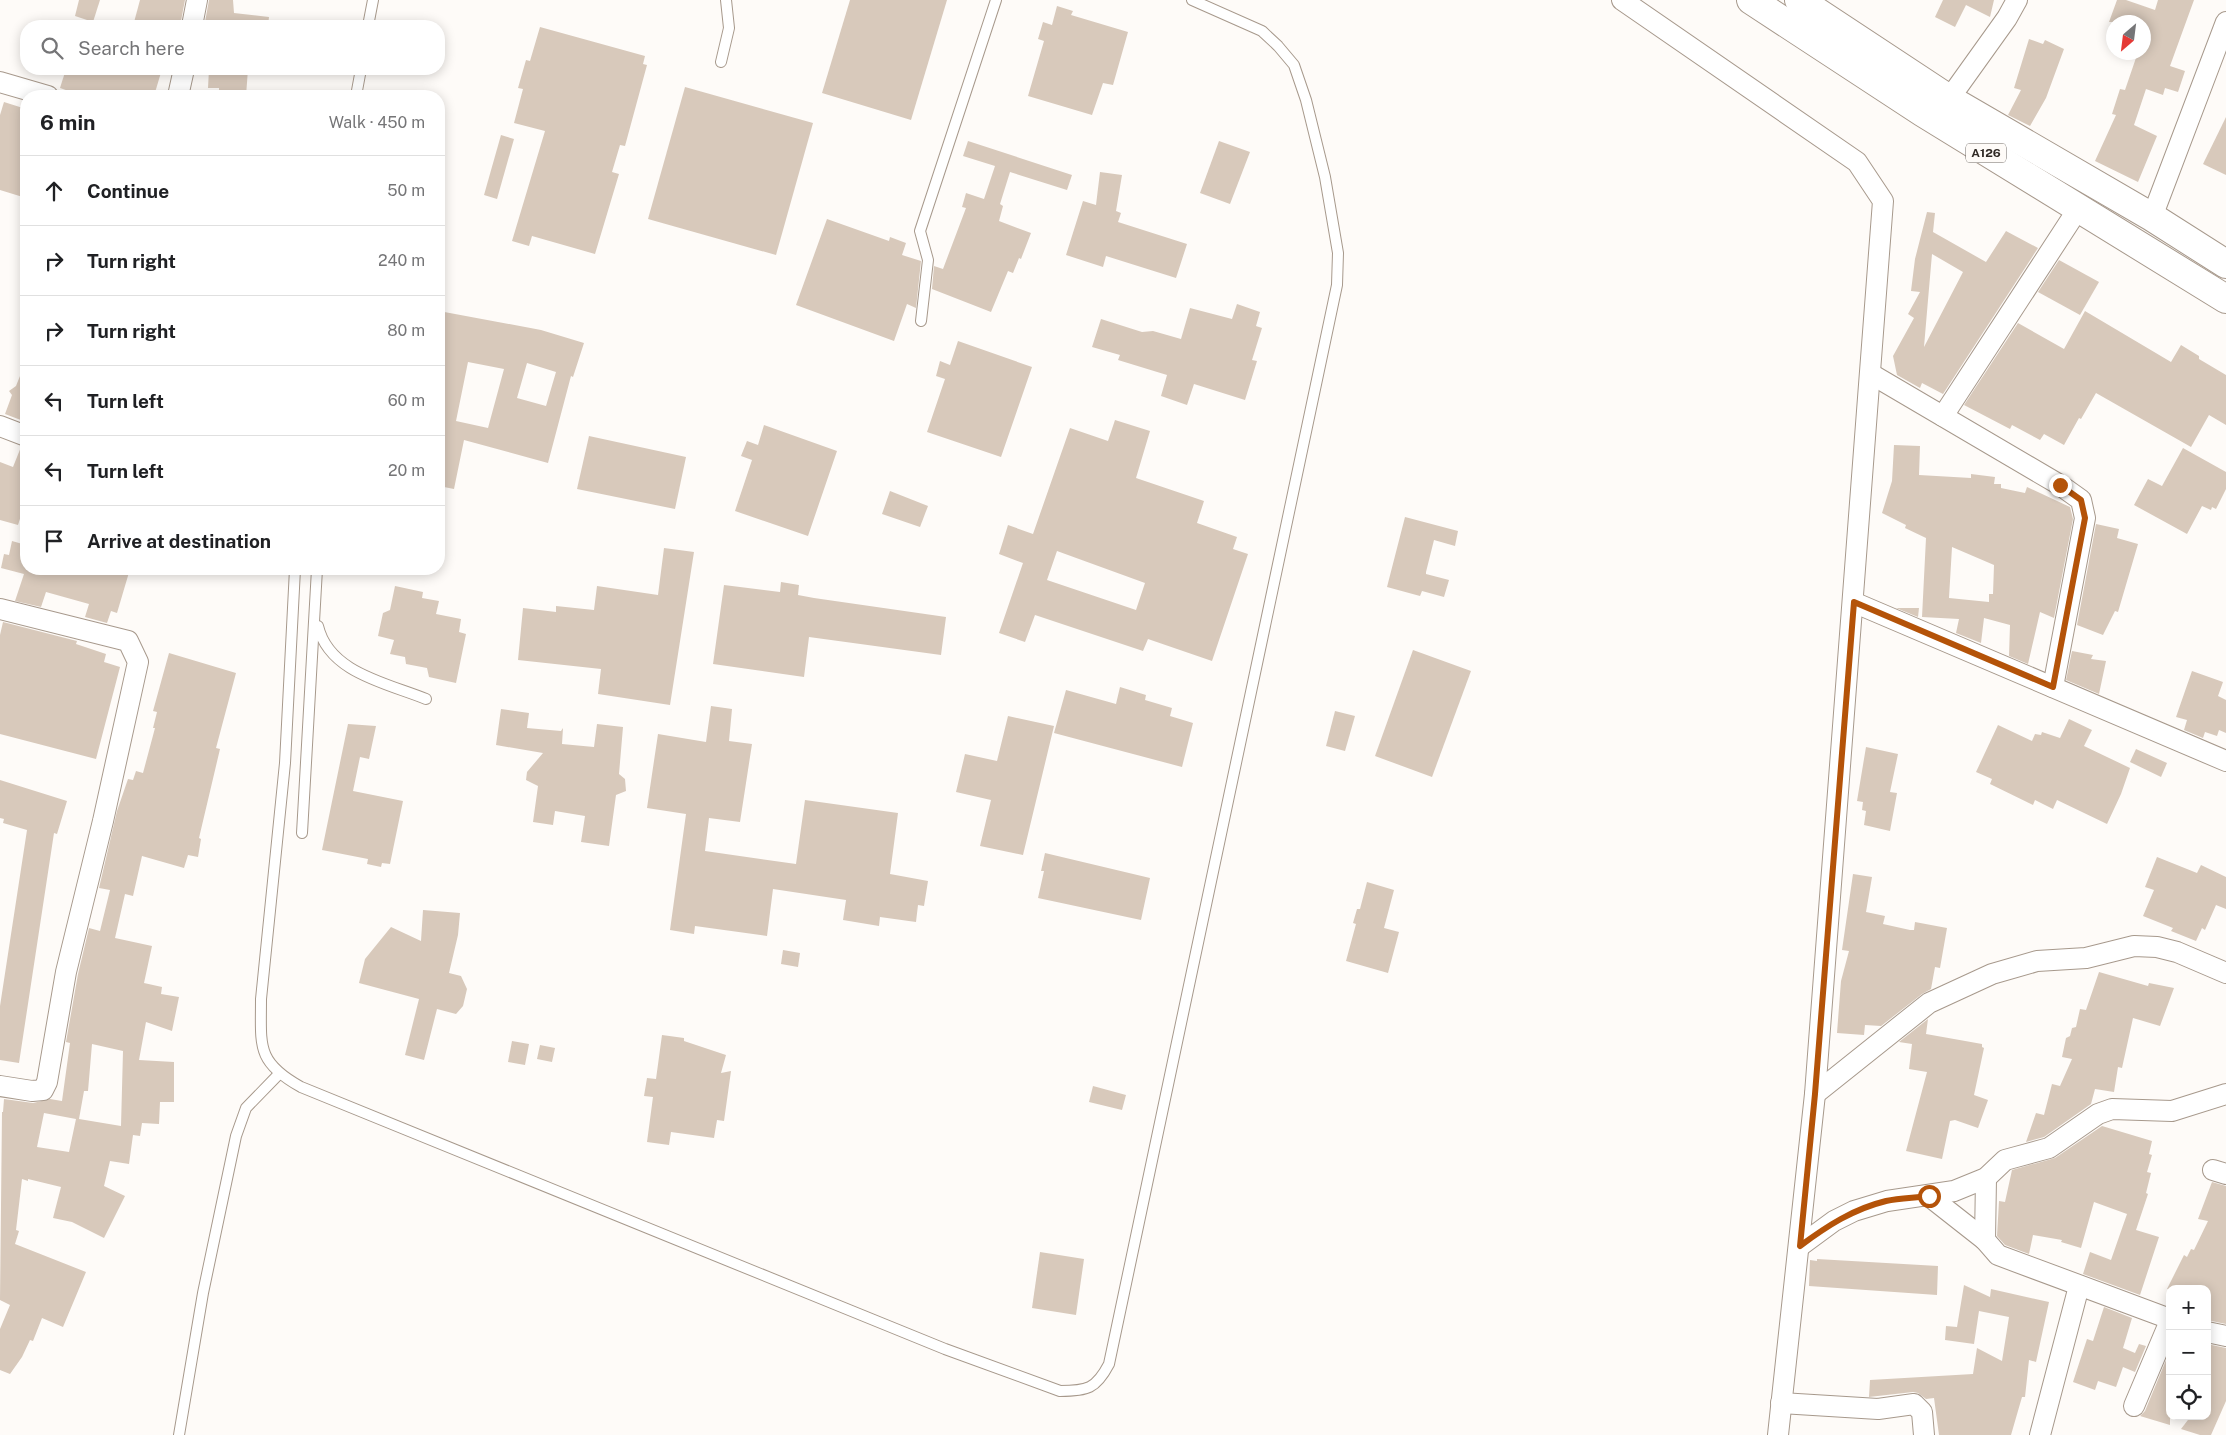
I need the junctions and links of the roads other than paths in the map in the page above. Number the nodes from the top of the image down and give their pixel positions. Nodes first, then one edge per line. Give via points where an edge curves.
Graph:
1 (197, 0) edge
2 (373, 0) edge
3 (726, 0) edge
4 (996, 0) edge
5 (1192, 0) edge
6 (1622, 0) edge
7 (1751, 0) edge
8 (1799, 0) edge
9 (2017, 0) edge
10 (193, 20) edge
11 (369, 20) edge
12 (2226, 22) edge
13 (721, 62) dead end
14 (183, 75) edge
15 (360, 75) edge
16 (0, 82) edge
17 (27, 90) edge
18 (179, 90) edge
19 (357, 90) edge
20 (1948, 99) junction
21 (2078, 210) junction
22 (2152, 218) junction
23 (2226, 264) edge
24 (2226, 299) edge
25 (921, 321) dead end
26 (1871, 374) junction
27 (1943, 416) junction
28 (0, 426) edge
29 (20, 434) edge
30 (295, 575) edge
31 (317, 575) edge
32 (1854, 602) junction
33 (0, 609) edge
34 (315, 613) junction
35 (2053, 687) junction
36 (426, 699) dead end
37 (2226, 761) edge
38 (302, 834) dead end
39 (2226, 973) edge
40 (278, 1074) junction
41 (0, 1086) edge
42 (1815, 1094) junction
43 (2226, 1094) edge
44 (1986, 1178) junction
45 (1929, 1196) junction
46 (1985, 1240) junction
47 (1800, 1246) junction
48 (2079, 1286) junction
49 (2166, 1319) edge
50 (2166, 1330) edge
51 (2211, 1333) edge
52 (2226, 1336) edge
53 (1780, 1402) junction
54 (2134, 1406) dead end
55 (179, 1435) edge
56 (1778, 1435) edge
57 (1924, 1435) edge
58 (2040, 1435) edge

1 - 10 street
2 - 11 lane
3 - 13 lane via 728,28
4 - 25 lane via 920,231 928,260
5 - 40 lane via 1262,31 1294,65 1325,177 1338,253 1337,285 1109,1364 1101,1378 1091,1387 1078,1391 1060,1391 1038,1384 319,1094
6 - 26 street via 1857,162 1883,201
7 - 21 highway, A126
8 - 20 highway, A126
9 - 20 street via 2008,18
12 - 22 street
14 - 18 street
15 - 19 lane
16 - 17 street
20 - 22 highway, A126
21 - 24 highway, A126
21 - 27 street
22 - 23 highway, A126
26 - 27 street
26 - 32 street
27 - 35 street via 2081,500 2085,518
28 - 29 street
30 - 40 lane via 285,763 261,999 261,1036 266,1059
31 - 34 lane
32 - 35 street
32 - 42 street
33 - 41 street via 128,641 138,662 66,972 47,1082 43,1090 32,1091
34 - 36 lane via 321,640 348,668
34 - 38 lane
35 - 37 street
39 - 42 street via 2177,952 2134,946 2086,958 2037,961 1992,974 1929,1003
40 - 55 lane via 246,1108 236,1136 203,1293
42 - 47 street
43 - 44 street via 2172,1111 2112,1108 2098,1114 2050,1148 2005,1160
44 - 45 street via 1954,1191
44 - 46 street
45 - 46 street
45 - 47 street via 1887,1201 1854,1211
46 - 48 street via 1998,1255
47 - 53 street
48 - 49 street
48 - 58 street
50 - 54 street
51 - 52 street
53 - 56 street
53 - 57 street via 1878,1409 1914,1404 1922,1412

